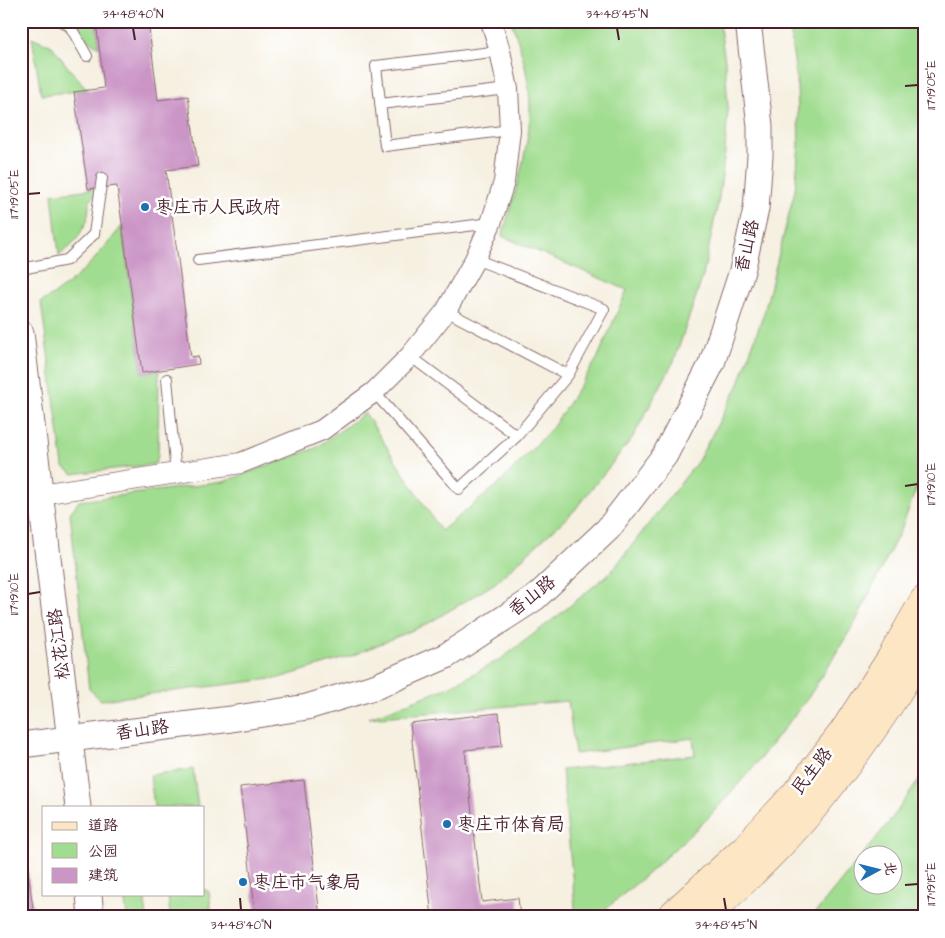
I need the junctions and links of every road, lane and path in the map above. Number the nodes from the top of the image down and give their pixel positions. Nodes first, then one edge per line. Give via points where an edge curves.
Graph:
1 (61, 21) edge
2 (491, 21) edge
3 (748, 21) edge
4 (500, 51) junction
5 (87, 56) dead end
6 (508, 89) junction
7 (380, 104) junction
8 (510, 130) junction
9 (102, 178) dead end
10 (491, 223) junction
11 (198, 260) dead end
12 (475, 260) junction
13 (21, 269) edge
14 (446, 311) junction
15 (21, 333) edge
16 (410, 356) junction
17 (568, 375) junction
18 (167, 379) dead end
19 (374, 392) junction
20 (517, 436) junction
21 (176, 474) junction
22 (41, 494) junction
23 (924, 600) edge
24 (924, 648) edge
25 (70, 740) junction
26 (21, 746) edge
27 (78, 806) edge
28 (89, 896) edge
29 (91, 917) edge
30 (670, 917) edge
31 (706, 917) edge

1 - 5 lane via 70,26
2 - 4 street
3 - 25 street, 香山路 via 760,126 760,156 756,209 742,271 712,363 665,455 608,529 535,598 446,656 377,686 307,707
4 - 6 street
4 - 7 lane via 376,66
6 - 7 lane
6 - 8 street
7 - 8 lane via 385,146
8 - 10 street via 504,182
9 - 13 lane via 94,234 67,260
10 - 11 lane
10 - 12 street
12 - 14 street
12 - 17 lane via 604,309
14 - 16 street
14 - 17 lane
15 - 22 street, 松花江路
16 - 19 street
16 - 20 lane
17 - 20 lane
18 - 21 lane
19 - 20 lane via 458,489
19 - 21 street via 322,430 241,462
21 - 22 street
22 - 25 street, 松花江路
23 - 30 main road, 民生路 via 843,732 795,794 744,848
24 - 31 main road, 民生路 via 861,746 812,809
25 - 26 street, 香山路
25 - 27 street, 松花江路
28 - 29 street

